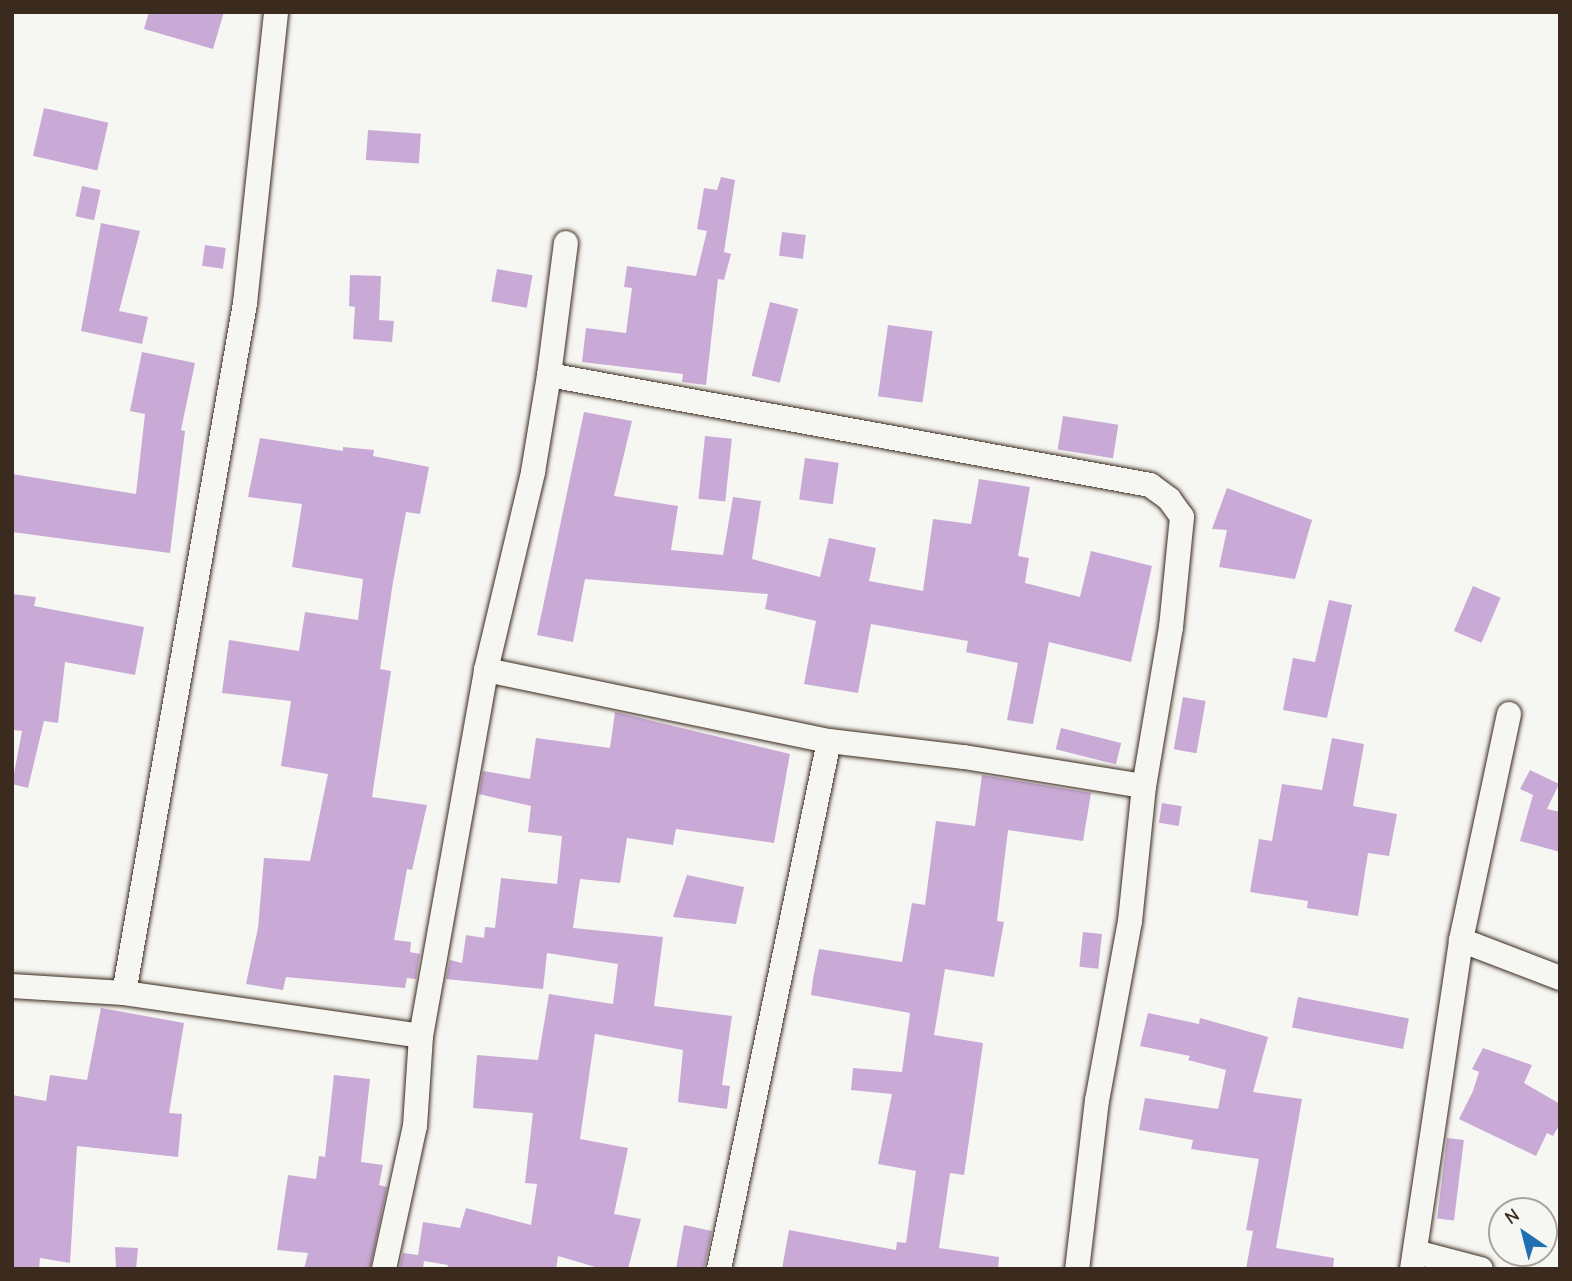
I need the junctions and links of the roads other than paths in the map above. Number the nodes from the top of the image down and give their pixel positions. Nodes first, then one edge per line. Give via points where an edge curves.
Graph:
1 (276, 12) edge
2 (566, 243) dead end
3 (550, 375) junction
4 (486, 670) junction
5 (1509, 714) dead end
6 (829, 741) junction
7 (1144, 786) junction
8 (1461, 940) junction
9 (1560, 978) edge
10 (12, 986) edge
11 (124, 993) junction
12 (421, 1036) junction
13 (1414, 1260) edge
14 (384, 1269) edge
15 (719, 1269) edge
16 (1077, 1269) edge
17 (1481, 1269) edge

1 - 11 street via 245,303
2 - 3 street
3 - 4 street via 533,472
3 - 7 street via 1150,485 1170,499 1182,517 1171,626
4 - 6 street
4 - 12 street
5 - 8 street
6 - 7 street
6 - 15 street
7 - 16 street via 1130,921 1097,1100
8 - 9 street
8 - 13 street
10 - 11 street
11 - 12 street
12 - 14 street via 415,1126
13 - 17 street

